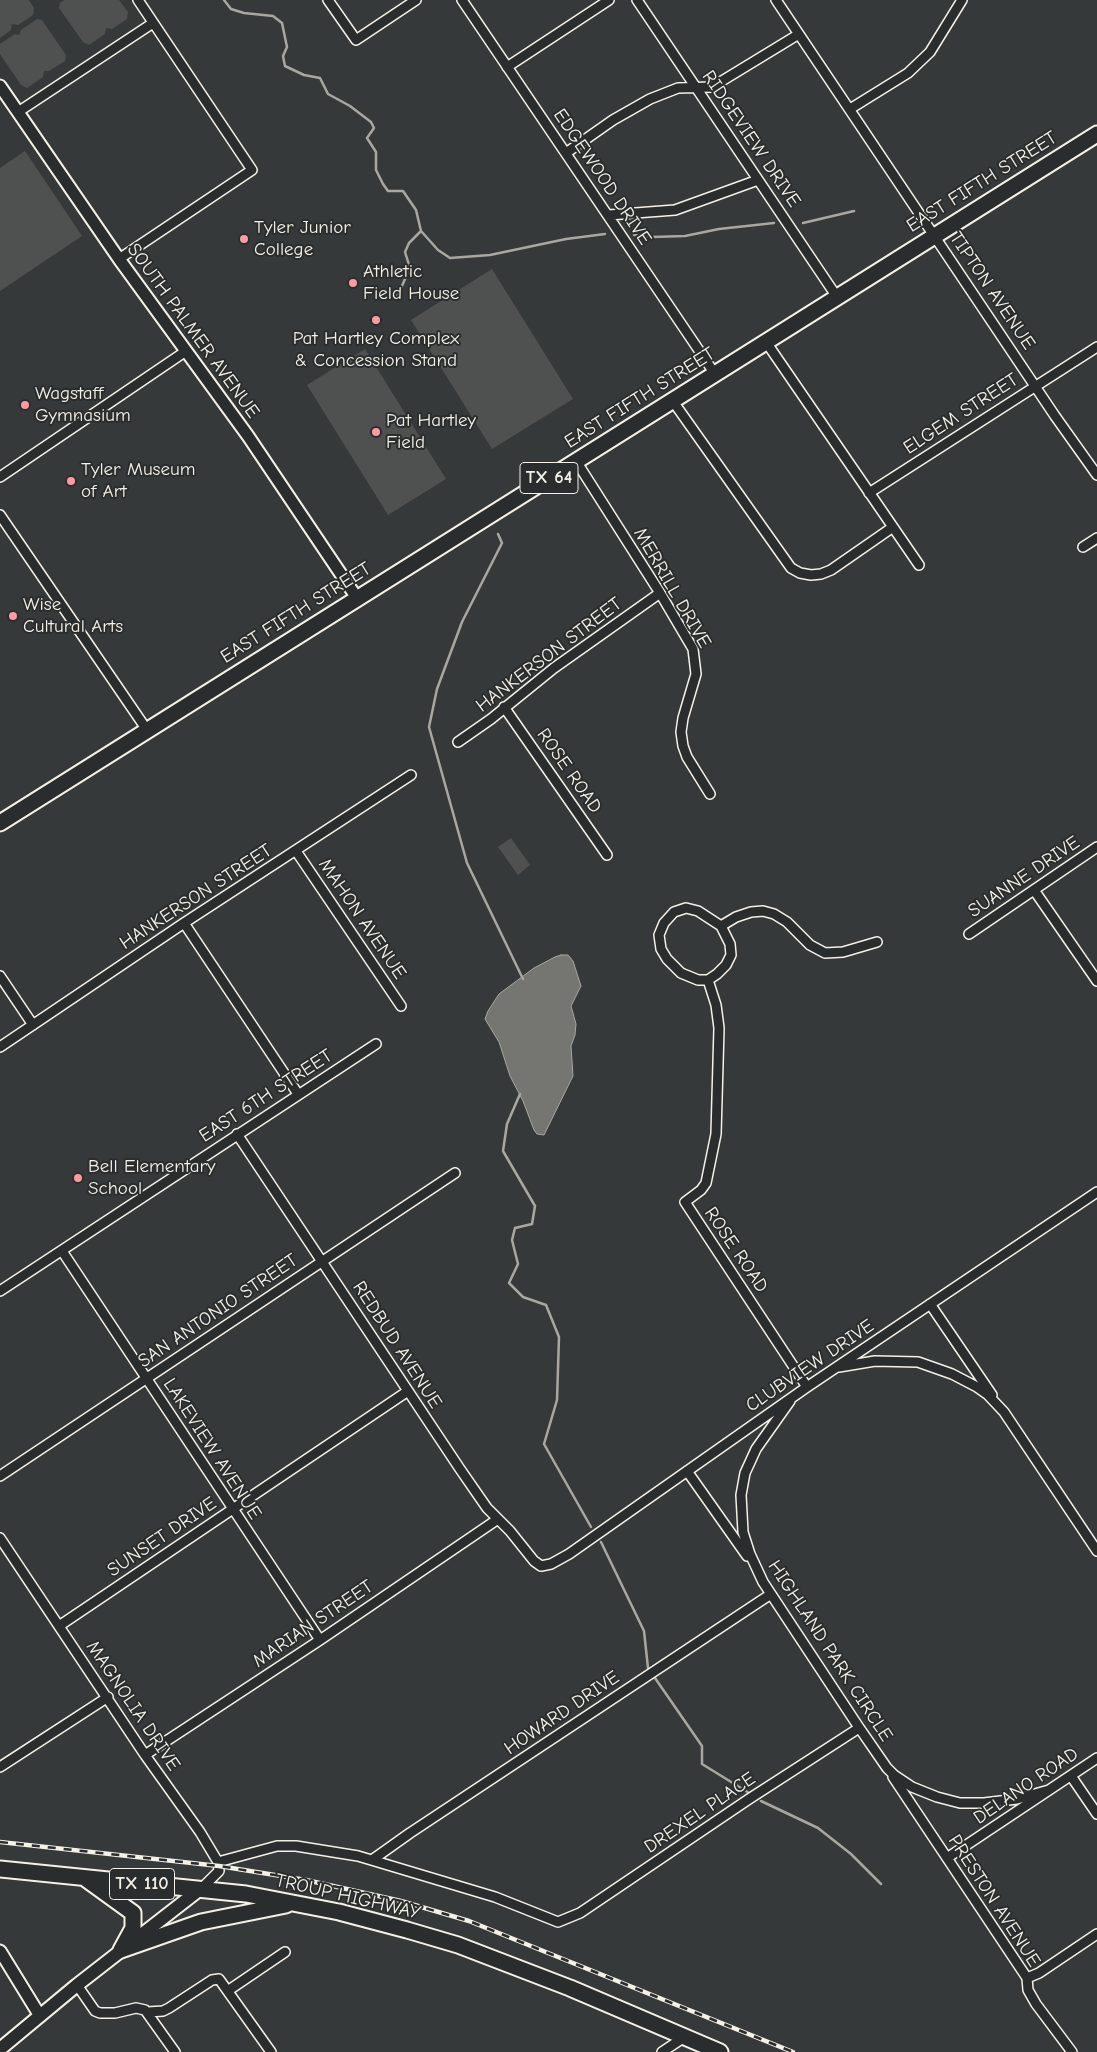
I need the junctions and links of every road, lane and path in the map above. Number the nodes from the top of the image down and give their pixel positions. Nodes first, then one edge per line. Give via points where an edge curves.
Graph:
1 (138, 0) edge
2 (328, 0) edge
3 (416, 0) edge
4 (462, 0) edge
5 (609, 0) edge
6 (637, 0) edge
7 (776, 0) edge
8 (962, 0) edge
9 (153, 23) junction
10 (799, 34) junction
11 (508, 67) junction
12 (0, 86) edge
13 (696, 86) junction
14 (850, 109) junction
15 (18, 112) junction
16 (1097, 134) edge
17 (566, 153) junction
18 (758, 180) junction
19 (609, 215) junction
20 (936, 235) junction
21 (119, 259) junction
22 (837, 296) junction
23 (766, 342) junction
24 (1097, 347) edge
25 (186, 351) junction
26 (715, 374) junction
27 (1035, 385) junction
28 (672, 400) junction
29 (576, 461) junction
30 (1097, 475) edge
31 (0, 477) edge
32 (869, 493) junction
33 (0, 515) edge
34 (893, 527) junction
35 (1097, 538) edge
36 (1083, 547) dead end
37 (919, 565) dead end
38 (660, 593) junction
39 (358, 598) junction
40 (504, 707) junction
41 (147, 730) junction
42 (458, 742) dead end
43 (411, 775) dead end
44 (710, 794) dead end
45 (0, 823) edge
46 (1097, 847) edge
47 (296, 851) junction
48 (607, 855) dead end
49 (1034, 890) junction
50 (184, 923) junction
51 (721, 926) junction
52 (969, 934) dead end
53 (877, 942) dead end
54 (0, 976) edge
55 (708, 980) junction
56 (1097, 981) edge
57 (401, 1006) dead end
58 (33, 1025) junction
59 (376, 1044) dead end
60 (0, 1047) edge
61 (298, 1094) junction
62 (237, 1134) junction
63 (455, 1173) dead end
64 (1097, 1192) edge
65 (62, 1251) junction
66 (322, 1260) junction
67 (0, 1277) edge
68 (3, 1289) edge
69 (930, 1304) junction
70 (834, 1368) junction
71 (147, 1379) junction
72 (807, 1387) junction
73 (408, 1392) junction
74 (795, 1395) junction
75 (1004, 1412) junction
76 (687, 1471) junction
77 (0, 1476) edge
78 (232, 1509) junction
79 (498, 1520) junction
80 (0, 1538) edge
81 (1097, 1551) edge
82 (541, 1566) joint
83 (754, 1566) junction
84 (771, 1594) junction
85 (59, 1626) junction
86 (320, 1640) junction
87 (108, 1697) junction
88 (859, 1728) junction
89 (145, 1755) junction
90 (1095, 1758) edge
91 (0, 1767) edge
92 (888, 1768) junction
93 (1071, 1776) junction
94 (1049, 1790) junction
95 (1097, 1814) edge
96 (947, 1858) junction
97 (372, 1860) junction
98 (218, 1862) junction
99 (0, 1869) edge
100 (85, 1878) junction
101 (199, 1890) junction
102 (293, 1904) junction
103 (1097, 1934) edge
104 (0, 1950) edge
105 (121, 1950) junction
106 (285, 1952) dead end
107 (1027, 1978) junction
108 (77, 1984) junction
109 (229, 1990) junction
110 (148, 2012) junction
111 (40, 2016) junction
112 (683, 2038) junction
113 (0, 2049) edge
114 (175, 2052) edge
115 (271, 2052) edge
116 (662, 2052) edge
117 (720, 2052) edge
118 (1072, 2052) edge

1 - 9 street
2 - 3 street via 356,40
4 - 11 street, EDGEWOOD DRIVE
5 - 11 street
6 - 13 street, RIDGEVIEW DRIVE
7 - 10 street, TIPTON AVENUE
8 - 14 street via 943,35 920,63
9 - 15 street
9 - 21 street via 252,170
10 - 13 street via 712,87
10 - 14 street, TIPTON AVENUE
11 - 17 street, EDGEWOOD DRIVE
12 - 15 street, SOUTH PALMER AVENUE
13 - 17 street via 678,88 650,99
13 - 18 street, RIDGEVIEW DRIVE
14 - 20 street, TIPTON AVENUE
15 - 21 street, SOUTH PALMER AVENUE
16 - 20 main road, EAST FIFTH STREET / TX 64
17 - 19 street, EDGEWOOD DRIVE
18 - 19 street via 675,210
18 - 22 street, RIDGEVIEW DRIVE
19 - 26 street, EDGEWOOD DRIVE
20 - 22 main road, EAST FIFTH STREET / TX 64
20 - 27 street, TIPTON AVENUE
21 - 25 street, SOUTH PALMER AVENUE
22 - 23 main road, EAST FIFTH STREET / TX 64
23 - 26 main road, EAST FIFTH STREET / TX 64
23 - 32 street
24 - 27 street, ELGEM STREET
25 - 31 street
25 - 39 street, SOUTH PALMER AVENUE
26 - 28 main road, EAST FIFTH STREET / TX 64
27 - 30 street, TIPTON AVENUE
27 - 32 street, ELGEM STREET
28 - 29 main road, EAST FIFTH STREET / TX 64
28 - 34 street via 791,568 811,575 831,570
29 - 38 street, MERRILL DRIVE
29 - 39 main road, EAST FIFTH STREET / TX 64
32 - 34 street
33 - 41 street
34 - 37 street
35 - 36 street
38 - 40 street, HANKERSON STREET
38 - 44 street, MERRILL DRIVE via 696,660 696,674 681,732 687,757
39 - 41 main road, EAST FIFTH STREET / TX 64
40 - 42 street, HANKERSON STREET
40 - 48 street, ROSE ROAD
41 - 45 main road, EAST FIFTH STREET / TX 64
43 - 47 street, HANKERSON STREET
46 - 49 street, SUANNE DRIVE
47 - 50 street, HANKERSON STREET
47 - 57 street, MAHON AVENUE
49 - 52 street, SUANNE DRIVE
49 - 56 street
50 - 58 street, HANKERSON STREET
50 - 61 street
51 - 53 street via 743,914 763,911 784,919 810,945 825,954
51 - 55 street via 730,944 731,955 726,965
51 - 55 street via 698,911 686,908 674,912 659,935 663,954 676,968 692,978
54 - 58 street
55 - 72 street, ROSE ROAD via 719,1028 716,1134 706,1183 684,1202
58 - 60 street, HANKERSON STREET
59 - 61 street, EAST 6TH STREET
61 - 62 street, EAST 6TH STREET
62 - 65 street, EAST 6TH STREET
62 - 66 street, REDBUD AVENUE
63 - 66 street, SAN ANTONIO STREET
64 - 69 street, CLUBVIEW DRIVE
65 - 68 street, EAST 6TH STREET
65 - 71 street, LAKEVIEW AVENUE
66 - 71 street, SAN ANTONIO STREET
66 - 73 street, REDBUD AVENUE
67 - 68 street
69 - 70 street, CLUBVIEW DRIVE
69 - 75 street
70 - 72 street, CLUBVIEW DRIVE
70 - 75 street via 875,1361 929,1365 977,1387
71 - 77 street, SAN ANTONIO STREET
71 - 78 street, LAKEVIEW AVENUE
72 - 74 street, CLUBVIEW DRIVE
73 - 78 street, SUNSET DRIVE
73 - 79 street, REDBUD AVENUE
74 - 76 street, CLUBVIEW DRIVE
74 - 83 street, HIGHLAND PARK CIRCLE via 756,1448 742,1484 742,1526
75 - 81 street
76 - 82 street, CLUBVIEW DRIVE via 568,1554
76 - 83 street
78 - 85 street, SUNSET DRIVE
78 - 86 street, LAKEVIEW AVENUE
79 - 82 street, REDBUD AVENUE
79 - 86 street, MARIAN STREET
80 - 85 street, MAGNOLIA DRIVE
83 - 84 street, HIGHLAND PARK CIRCLE
84 - 88 street, HIGHLAND PARK CIRCLE
84 - 97 street, HOWARD DRIVE
85 - 87 street, MAGNOLIA DRIVE
86 - 89 street, MARIAN STREET
87 - 89 street, MAGNOLIA DRIVE
87 - 91 street
88 - 92 street, HIGHLAND PARK CIRCLE
88 - 97 street, DREXEL PLACE via 580,1913 558,1922 495,1897
89 - 98 street, MAGNOLIA DRIVE
90 - 93 street, DELANO ROAD
92 - 94 street, HIGHLAND PARK CIRCLE via 912,1787 960,1803 1010,1800
92 - 96 street, PRESTON AVENUE
93 - 94 street, DELANO ROAD
93 - 95 street
94 - 96 street, DELANO ROAD
96 - 107 street, PRESTON AVENUE
97 - 98 street via 296,1846 277,1846
98 - 101 street via 219,1871
99 - 100 main road, TX 110
100 - 101 main road, TX 110
100 - 105 main road via 133,1914 133,1928
101 - 102 main road, TROUP HIGHWAY / TX 110 via 246,1894
101 - 105 main road
102 - 105 main road via 201,1922
102 - 112 main road, TROUP HIGHWAY via 458,1945 570,1988
103 - 107 street
104 - 111 street
105 - 108 main road
106 - 109 street
107 - 118 street, PRESTON AVENUE via 1028,1990
108 - 110 street via 95,2011 100,2013 136,2008
108 - 111 main road
109 - 110 street via 222,1980 216,1978 163,2011
109 - 115 street
110 - 114 street
111 - 113 main road
112 - 116 street
112 - 117 main road, TROUP HIGHWAY

